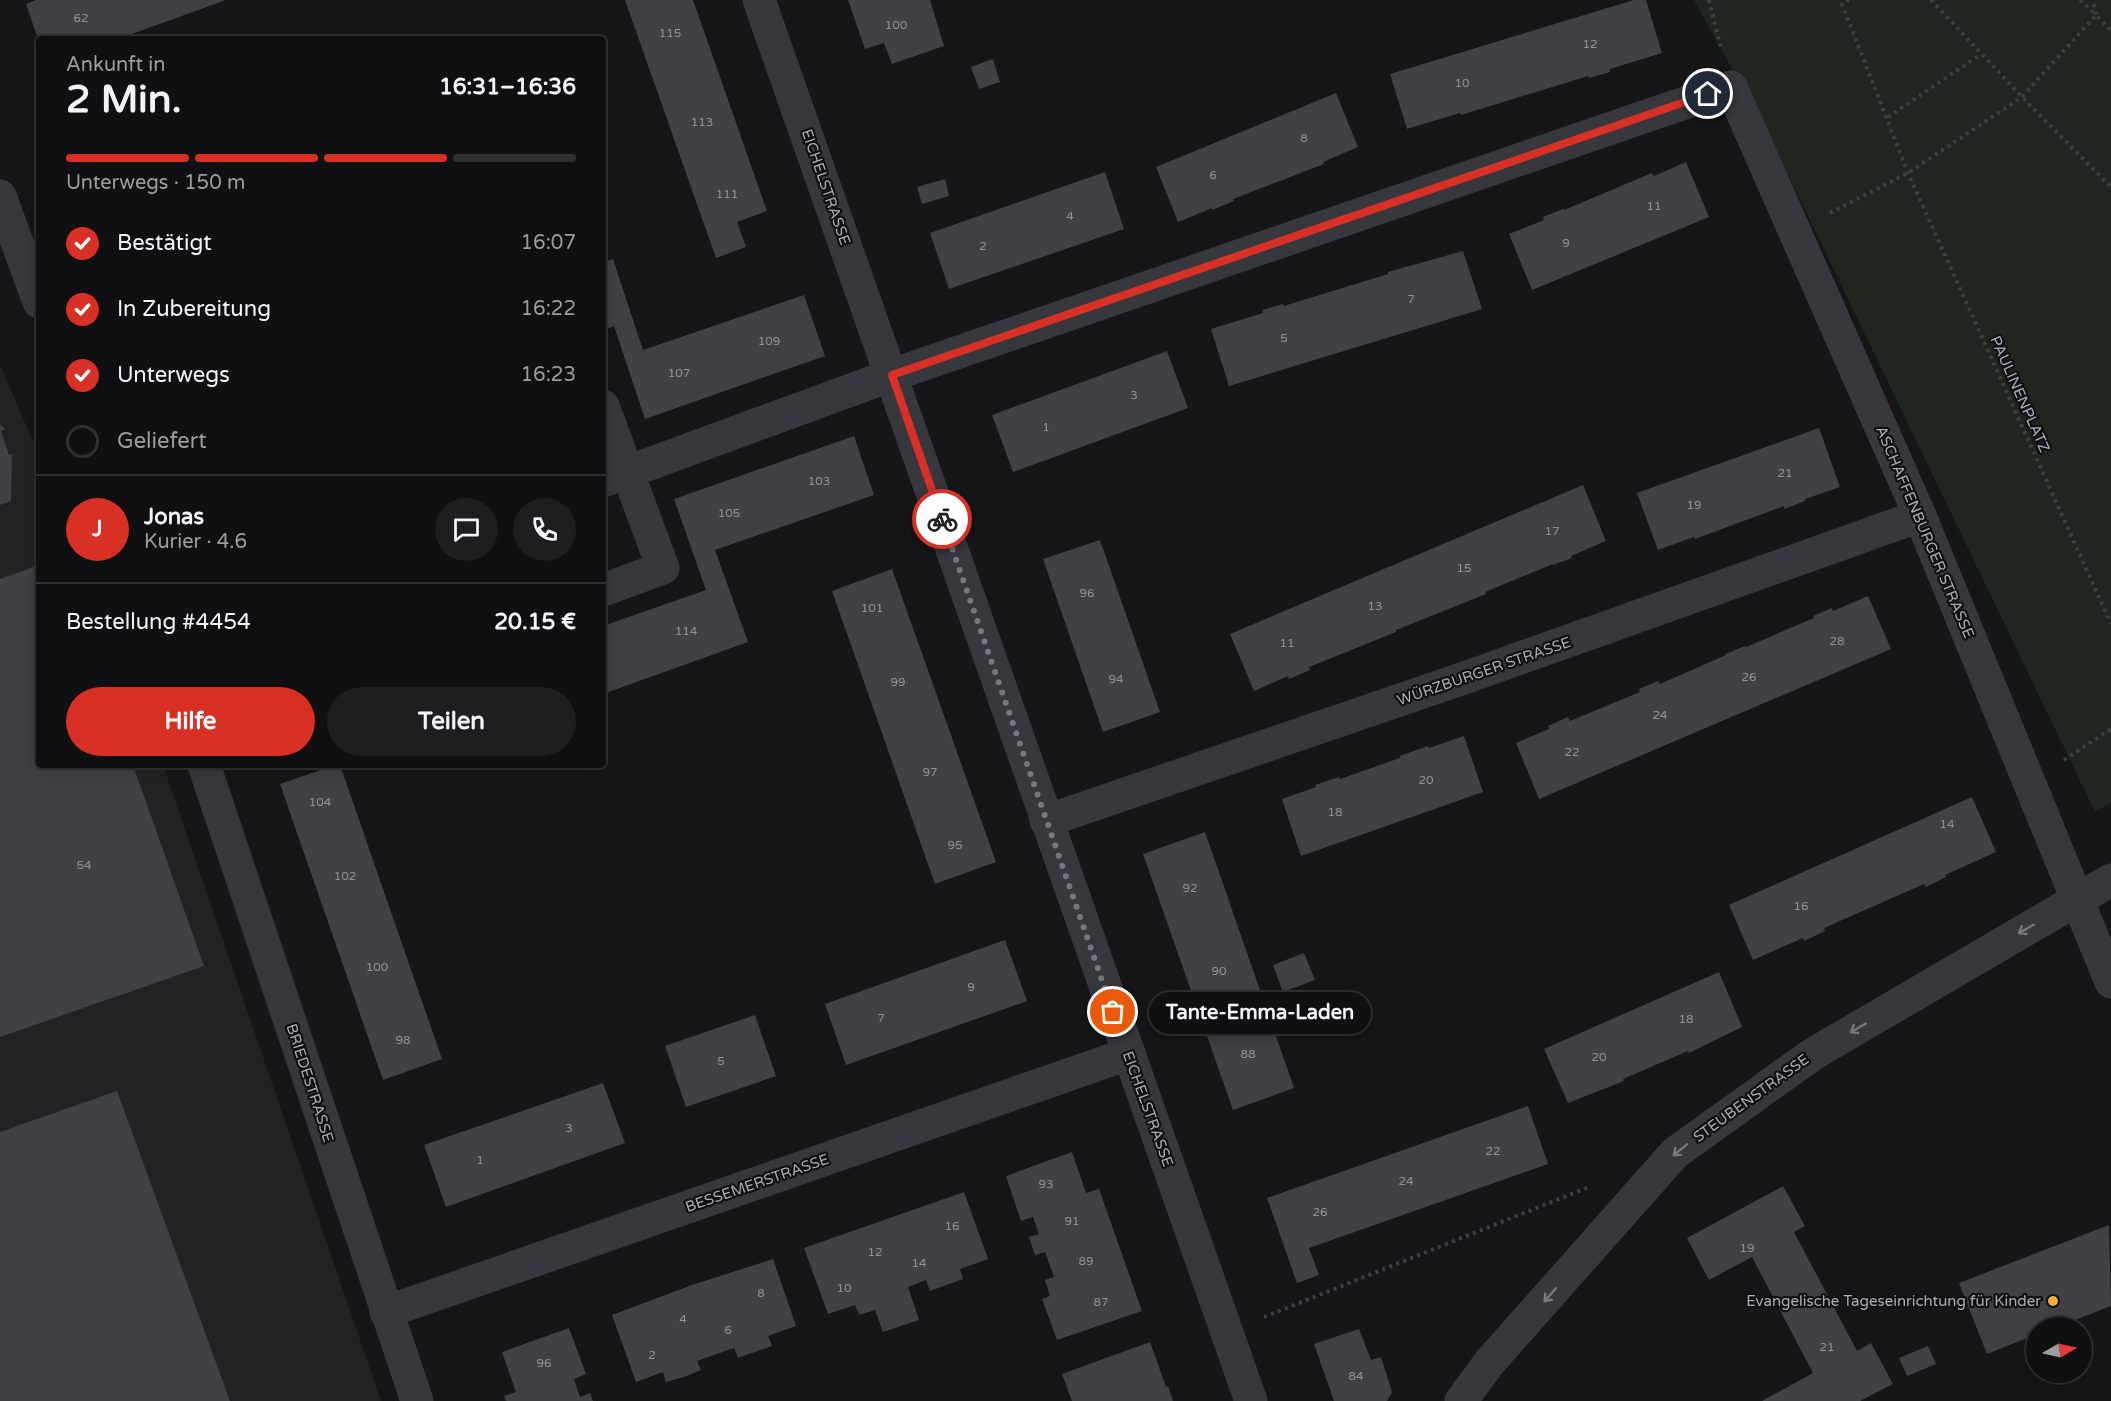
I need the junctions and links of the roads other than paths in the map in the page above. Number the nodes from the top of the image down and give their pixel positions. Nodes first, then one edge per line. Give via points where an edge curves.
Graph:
1 (759, 0) edge
2 (0, 196) edge
3 (36, 294) edge
4 (892, 375) junction
5 (606, 424) edge
6 (615, 476) edge
7 (1920, 516) junction
8 (606, 589) edge
9 (205, 768) edge
10 (1046, 820) junction
11 (2111, 880) edge
12 (2076, 900) junction
13 (2111, 982) edge
14 (1128, 1054) junction
15 (386, 1312) junction
16 (417, 1401) edge
17 (1251, 1401) edge
18 (1461, 1401) edge

1 - 4 street, EICHELSTRASSE
2 - 3 street
4 - 6 street
4 - 7 street, ASCHAFFENBURGER STRASSE via 1731,87
4 - 10 street, EICHELSTRASSE
5 - 6 street
6 - 8 street via 663,568
7 - 10 street, WÜRZBURGER STRASSE via 1470,676
7 - 12 street, ASCHAFFENBURGER STRASSE
9 - 15 street, BRIEDESTRASSE
10 - 14 street, EICHELSTRASSE
11 - 12 street, STEUBENSTRASSE
12 - 13 street, ASCHAFFENBURGER STRASSE
12 -> 18 street, STEUBENSTRASSE via 1813,1054 1675,1153 1489,1363
14 - 15 street, BESSEMERSTRASSE
14 - 17 street, EICHELSTRASSE
15 - 16 street, BRIEDESTRASSE

